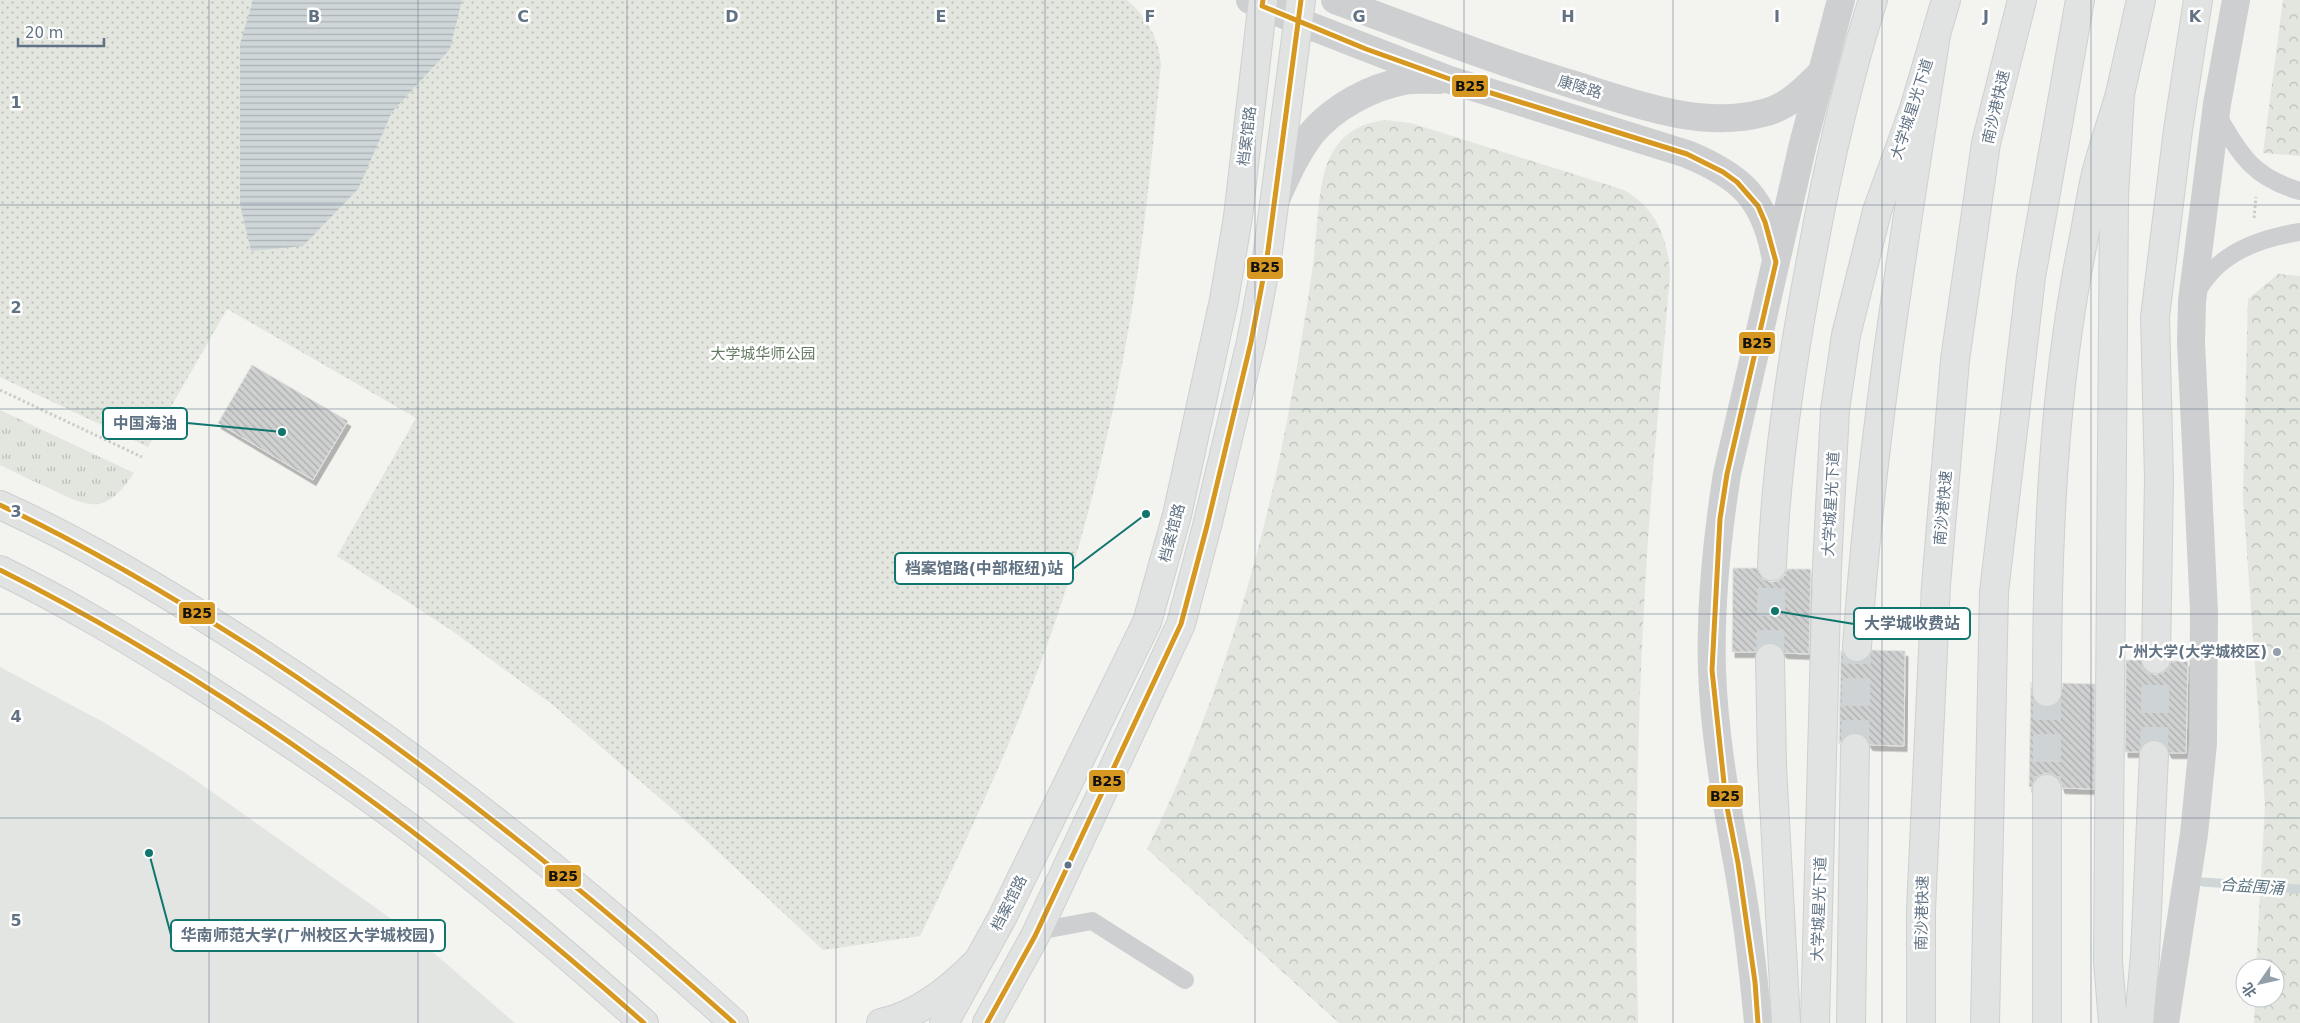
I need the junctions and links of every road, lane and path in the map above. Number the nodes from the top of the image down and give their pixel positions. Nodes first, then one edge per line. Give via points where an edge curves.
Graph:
1 (1335, 0) edge
2 (1841, 0) edge
3 (1873, 0) edge
4 (1946, 0) edge
5 (2022, 0) edge
6 (2080, 0) edge
7 (2141, 0) edge
8 (2198, 0) edge
9 (2236, 0) edge
10 (1258, 2) edge
11 (1300, 11) edge
12 (1936, 35) junction
13 (1822, 72) junction
14 (1447, 79) junction
15 (2120, 94) junction
16 (2217, 104) junction
17 (2300, 191) edge
18 (2256, 196) dead end
19 (1275, 200) junction
20 (2253, 224) dead end
21 (2300, 232) edge
22 (1776, 262) junction
23 (2192, 302) junction
24 (0, 390) edge
25 (142, 457) dead end
26 (0, 505) edge
27 (1772, 566) tunnel mouth
28 (0, 570) edge
29 (1857, 647) tunnel mouth
30 (1770, 658) tunnel mouth
31 (2156, 659) tunnel mouth
32 (2047, 692) tunnel mouth
33 (1855, 748) tunnel mouth
34 (2154, 755) tunnel mouth
35 (2047, 789) tunnel mouth
36 (1038, 931) junction
37 (978, 961) junction
38 (1185, 980) dead end
39 (728, 1018) edge
40 (644, 1023) edge
41 (754, 1023) edge
42 (881, 1023) edge
43 (944, 1023) edge
44 (987, 1023) edge
45 (1758, 1023) edge
46 (1786, 1023) edge
47 (1815, 1023) edge
48 (1851, 1023) edge
49 (1920, 1023) edge
50 (1985, 1023) edge
51 (2047, 1023) edge
52 (2113, 1023) edge
53 (2139, 1023) edge
54 (2165, 1023) edge

1 - 13 street, 康陵路 via 1529,72 1643,106 1704,117 1736,118 1764,113 1793,101
2 - 13 street
3 - 27 main road via 1854,62 1825,186 1788,392 1774,511
4 - 12 main road, 大学城星光下道
5 - 49 main road, 南沙港快速 via 1986,143 1955,360 1936,585 1921,910
6 - 50 main road via 2031,277 1994,592
7 - 15 main road
8 - 31 main road via 2178,130 2156,317 2159,479
9 - 16 street
10 - 11 street
10 - 37 main road, 档案馆路 via 1238,217 1224,300 1177,515 1147,622
11 - 14 street
11 - 19 main road
12 - 29 main road via 1883,389
12 - 47 main road, 大学城星光下道 via 1914,109 1877,211 1846,335 1835,410 1827,567
13 - 22 street
14 - 19 street via 1404,81 1382,88 1334,112 1308,140
14 - 22 street via 1687,154 1714,166 1734,178 1752,197 1764,216
15 - 32 main road via 2096,175 2061,367 2053,464
15 - 52 main road via 2114,197 2108,961
16 - 17 lane via 2219,118 2240,154 2272,180
16 - 23 street
18 - 20 path
19 - 36 main road via 1251,342 1181,624
21 - 23 lane via 2248,244 2212,270
22 - 45 street via 1721,510 1712,670 1726,802 1739,872
23 - 54 street via 2191,343 2204,611 2203,743 2194,834
24 - 25 path
26 - 39 main road via 132,573 271,660 390,741 578,887
28 - 40 main road via 94,620 309,756 429,842 541,932
30 - 46 main road via 1772,766
33 - 48 main road
34 - 53 main road
35 - 51 main road
36 - 38 lane via 1092,921
36 - 44 main road
37 - 42 main road via 939,996 914,1011
37 - 43 main road, 档案馆路
39 - 41 main road

